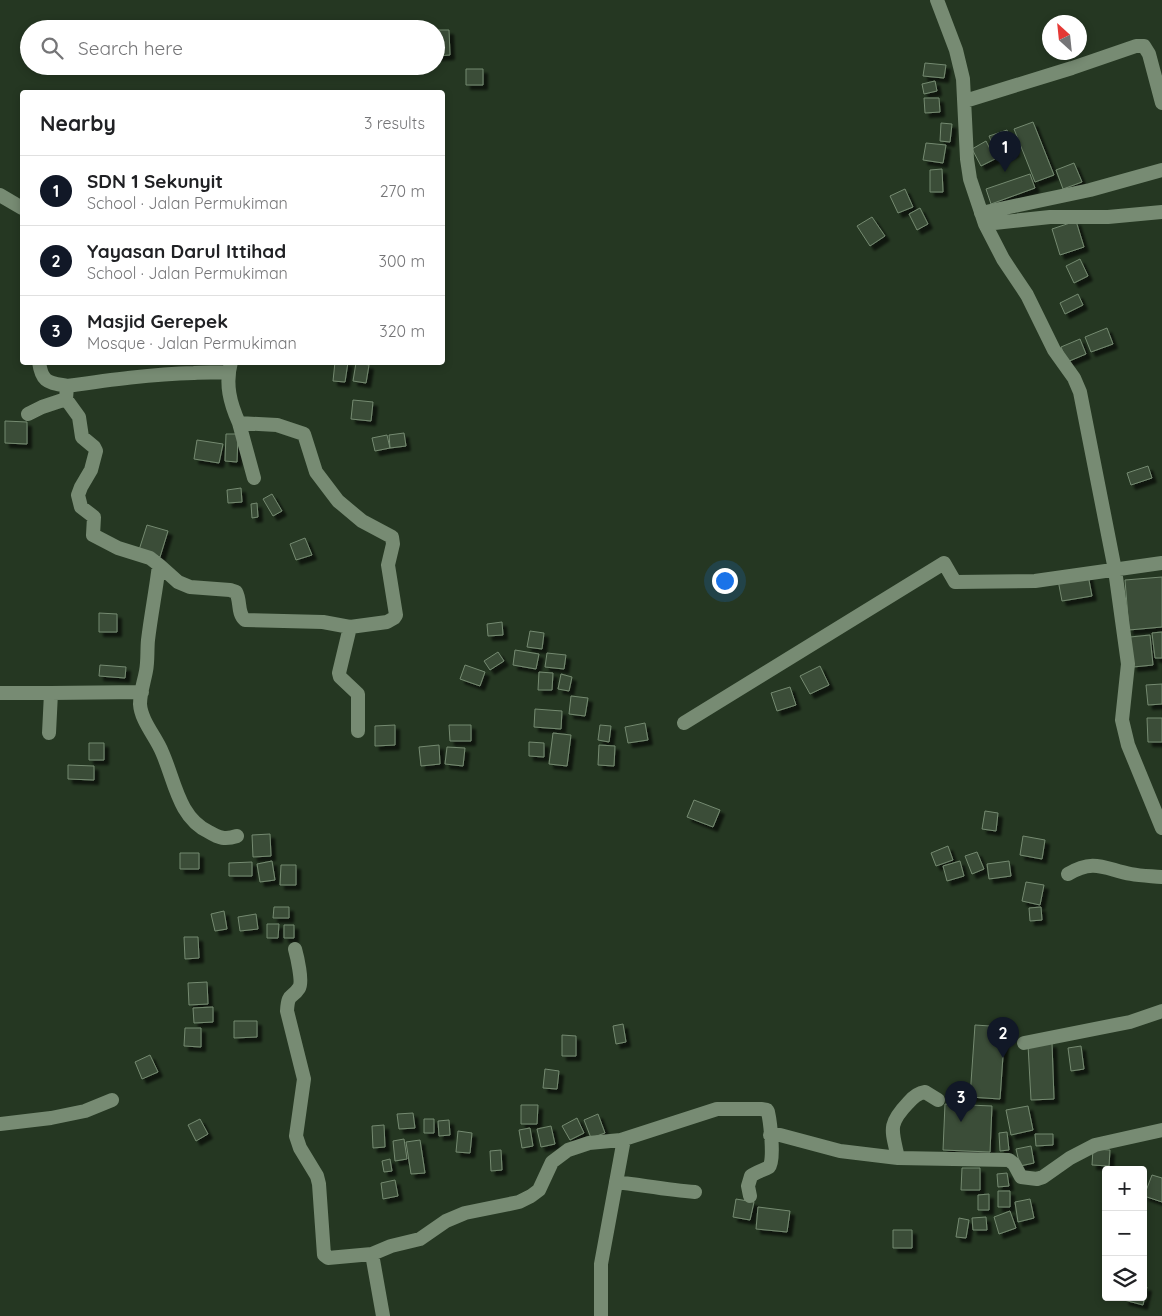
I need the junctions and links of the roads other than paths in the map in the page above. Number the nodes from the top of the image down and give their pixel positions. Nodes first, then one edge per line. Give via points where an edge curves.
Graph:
1 (937, 0) edge
2 (964, 101) junction
3 (1162, 103) edge
4 (1162, 170) edge
5 (0, 195) edge
6 (20, 207) edge
7 (1162, 212) edge
8 (983, 219) junction
9 (40, 365) edge
10 (230, 367) edge
11 (67, 392) junction
12 (28, 414) dead end
13 (239, 423) junction
14 (254, 478) dead end
15 (1162, 563) edge
16 (159, 565) junction
17 (1114, 570) junction
18 (350, 627) junction
19 (142, 692) junction
20 (0, 693) edge
21 (51, 693) junction
22 (684, 723) dead end
23 (358, 731) dead end
24 (50, 733) dead end
25 (1162, 828) edge
26 (237, 836) dead end
27 (1068, 874) dead end
28 (1162, 877) edge
29 (295, 949) dead end
30 (1162, 1011) edge
31 (1024, 1043) dead end
32 (112, 1100) dead end
33 (938, 1100) dead end
34 (0, 1124) edge
35 (1162, 1130) edge
36 (770, 1135) junction
37 (624, 1139) junction
38 (898, 1158) junction
39 (616, 1182) junction
40 (695, 1192) dead end
41 (750, 1196) dead end
42 (372, 1254) junction
43 (383, 1316) edge
44 (601, 1316) edge

1 - 2 street via 956,50
2 - 3 street via 1144,46
2 - 8 street via 970,179
4 - 8 street
5 - 6 street
7 - 8 street via 1108,217
8 - 17 street via 1080,392
9 - 11 street via 45,380
10 - 11 street via 211,374 195,372 115,380
10 - 13 street via 229,396
11 - 12 street
11 - 16 street via 78,417 82,437 96,451 91,470 78,495 81,507 94,517 93,535 118,548 150,558
13 - 14 street
13 - 18 street via 277,425 304,434 316,472 338,501 362,521 392,538 388,565 396,615 387,622
15 - 17 street
16 - 18 street via 178,582 190,587 236,592 240,614 245,620 323,622
16 - 19 street
17 - 22 street via 1035,581 955,582 944,563
17 - 25 street via 1128,664 1122,720 1128,745
18 - 23 street via 339,673 358,694
19 - 21 street
19 - 26 street via 140,706 143,716 185,811 193,822 222,838
20 - 21 street
21 - 24 street
27 - 28 street via 1077,868 1095,865 1129,874
29 - 42 street via 301,984 291,995 287,1011 304,1079 296,1136 319,1184 324,1255 328,1258
30 - 31 street via 1130,1022
32 - 34 street via 85,1111
33 - 38 street via 926,1092 922,1093 896,1116 892,1129
35 - 38 street via 1095,1145 1037,1179 1021,1177 1009,1160
36 - 37 street via 767,1110 740,1108 716,1110
36 - 38 street via 840,1151
36 - 41 street via 771,1163 751,1176
37 - 39 street
37 - 42 street via 589,1142 568,1150 552,1162 539,1190 519,1202 465,1213 446,1221 420,1239
39 - 40 street
39 - 44 street via 601,1264
42 - 43 street

